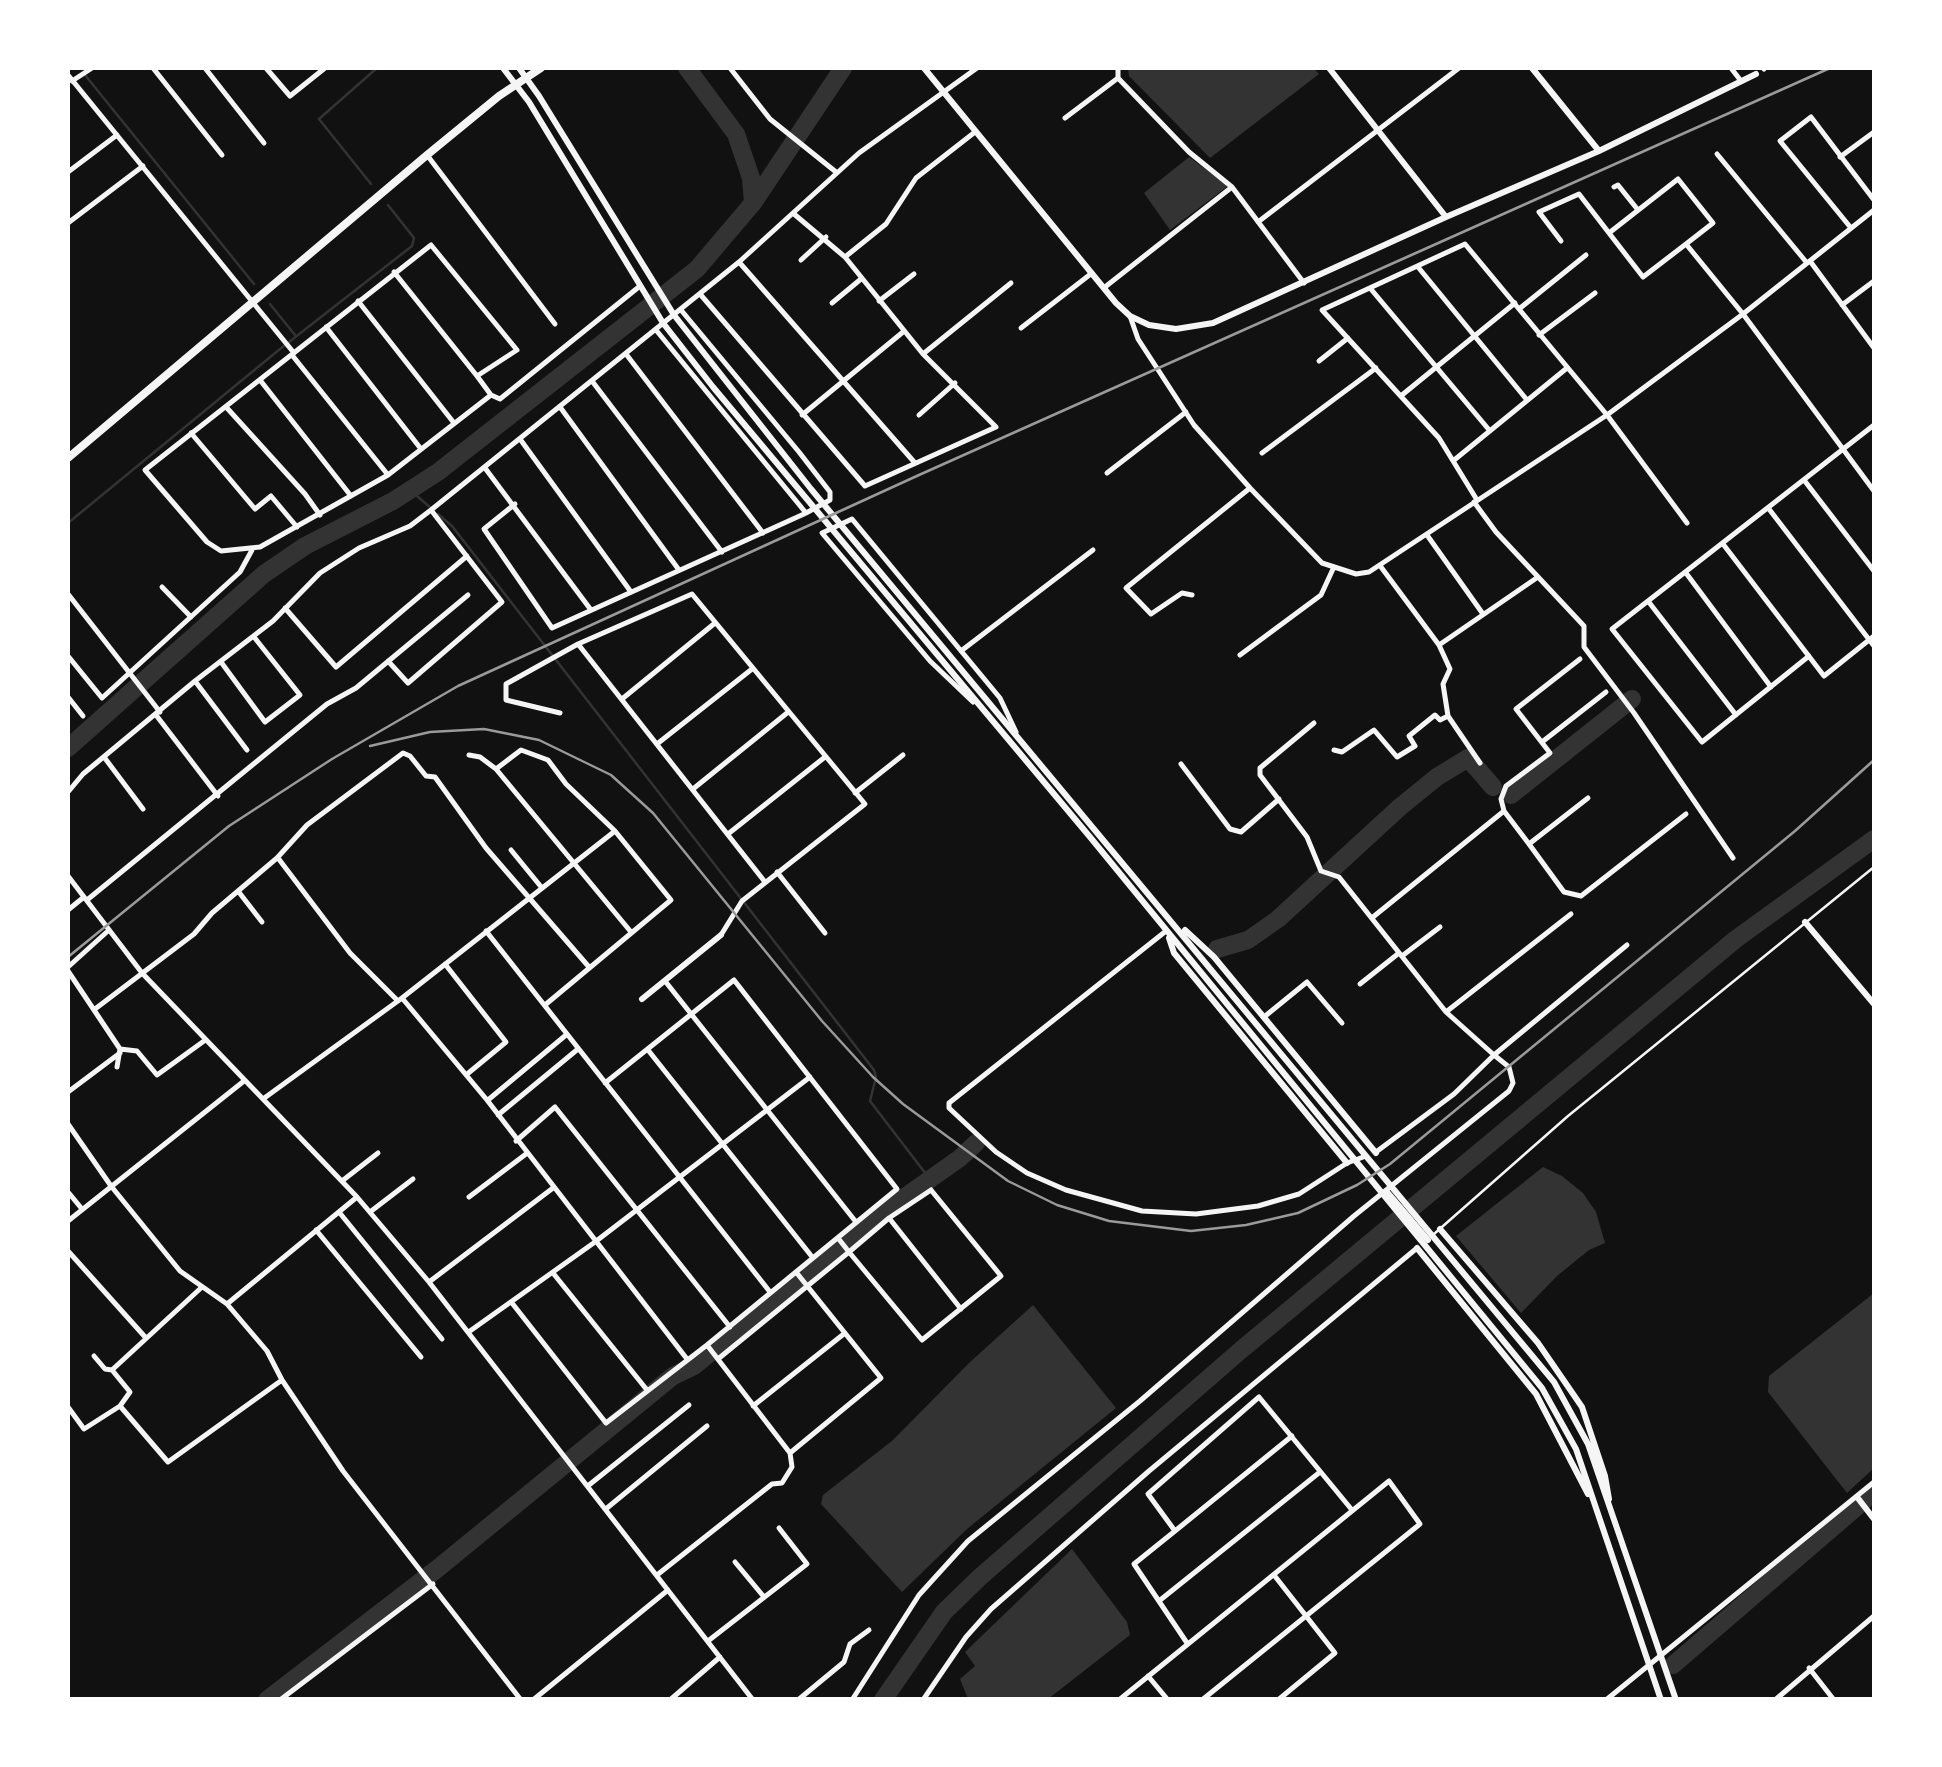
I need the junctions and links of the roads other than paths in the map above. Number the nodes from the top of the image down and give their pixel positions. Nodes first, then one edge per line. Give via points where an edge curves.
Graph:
1 (92, 68) edge
2 (153, 68) edge
3 (205, 68) edge
4 (266, 68) edge
5 (325, 68) edge
6 (503, 68) edge
7 (518, 68) edge
8 (541, 68) edge
9 (730, 68) edge
10 (924, 68) edge
11 (977, 68) edge
12 (1118, 68) edge
13 (1329, 68) edge
14 (1459, 68) edge
15 (1731, 68) edge
16 (1764, 68) edge
17 (1536, 69) edge
18 (316, 70) edge
19 (1756, 74) joint
20 (526, 78) junction
21 (1118, 78) junction
22 (72, 81) edge
23 (1740, 81) junction
24 (516, 84) junction
25 (68, 91) edge
26 (943, 92) junction
27 (1065, 118) dead end
28 (1379, 129) junction
29 (975, 132) junction
30 (1874, 132) edge
31 (117, 135) junction
32 (264, 144) dead end
33 (1599, 151) junction
34 (427, 154) junction
35 (1717, 154) dead end
36 (222, 155) dead end
37 (1840, 156) junction
38 (143, 166) junction
39 (68, 172) edge
40 (836, 172) junction
41 (1232, 187) junction
42 (1614, 188) dead end
43 (1874, 200) edge
44 (1638, 210) junction
45 (1874, 210) edge
46 (793, 213) junction
47 (1446, 216) junction
48 (68, 222) edge
49 (1258, 222) junction
50 (1852, 228) junction
51 (1609, 232) junction
52 (826, 237) junction
53 (1561, 240) dead end
54 (1686, 244) junction
55 (1586, 256) dead end
56 (846, 257) junction
57 (801, 260) dead end
58 (740, 262) junction
59 (1808, 262) junction
60 (1417, 266) junction
61 (394, 272) junction
62 (1092, 273) junction
63 (914, 274) dead end
64 (862, 279) junction
65 (1304, 282) junction
66 (1874, 282) edge
67 (1011, 283) dead end
68 (641, 287) junction
69 (1370, 287) junction
70 (1104, 288) junction
71 (1595, 293) dead end
72 (700, 294) junction
73 (358, 301) junction
74 (879, 301) junction
75 (253, 302) junction
76 (832, 303) dead end
77 (1842, 305) junction
78 (1517, 306) junction
79 (675, 311) junction
80 (1744, 314) junction
81 (1130, 316) junction
82 (660, 323) junction
83 (555, 324) dead end
84 (326, 327) junction
85 (1021, 328) dead end
86 (904, 332) junction
87 (1539, 335) junction
88 (1474, 337) junction
89 (1348, 338) junction
90 (1874, 348) edge
91 (293, 354) junction
92 (626, 354) junction
93 (923, 354) junction
94 (1319, 362) dead end
95 (1437, 367) junction
96 (1376, 368) junction
97 (1567, 368) junction
98 (477, 376) junction
99 (260, 380) junction
100 (843, 380) junction
101 (592, 381) junction
102 (955, 383) junction
103 (492, 395) junction
104 (1402, 395) junction
105 (1527, 400) junction
106 (560, 406) junction
107 (226, 407) junction
108 (1186, 412) junction
109 (1607, 414) junction
110 (802, 415) junction
111 (919, 415) dead end
112 (454, 423) junction
113 (1874, 424) edge
114 (1490, 431) junction
115 (191, 433) junction
116 (520, 438) junction
117 (1842, 448) junction
118 (421, 449) junction
119 (1262, 454) dead end
120 (68, 458) edge
121 (1454, 461) junction
122 (915, 462) junction
123 (485, 468) junction
124 (1107, 474) dead end
125 (388, 475) junction
126 (1804, 480) junction
127 (1250, 488) junction
128 (1874, 491) edge
129 (351, 497) junction
130 (1476, 501) junction
131 (515, 504) junction
132 (1769, 509) junction
133 (431, 510) junction
134 (806, 513) junction
135 (320, 515) junction
136 (1687, 523) dead end
137 (297, 528) junction
138 (763, 533) junction
139 (1427, 534) junction
140 (1723, 544) junction
141 (252, 550) junction
142 (1093, 550) dead end
143 (722, 552) junction
144 (466, 556) junction
145 (1380, 566) junction
146 (1333, 568) junction
147 (680, 570) junction
148 (1874, 571) edge
149 (1686, 573) junction
150 (1538, 576) junction
151 (162, 587) dead end
152 (631, 592) junction
153 (68, 594) edge
154 (468, 594) dead end
155 (1192, 595) dead end
156 (1648, 601) junction
157 (285, 608) junction
158 (591, 610) junction
159 (1483, 614) junction
160 (191, 617) junction
161 (715, 623) junction
162 (254, 637) junction
163 (1872, 638) edge
164 (578, 644) junction
165 (1440, 645) junction
166 (1874, 646) edge
167 (960, 650) junction
168 (1240, 655) dead end
169 (68, 656) edge
170 (1809, 656) junction
171 (1580, 659) dead end
172 (388, 661) junction
173 (221, 662) junction
174 (752, 669) junction
175 (131, 676) junction
176 (195, 681) junction
177 (1771, 687) junction
178 (1606, 692) dead end
179 (68, 697) edge
180 (622, 700) junction
181 (560, 713) dead end
182 (787, 713) junction
183 (158, 714) junction
184 (986, 714) junction
185 (83, 716) dead end
186 (1448, 716) junction
187 (1736, 716) junction
188 (1314, 723) dead end
189 (1017, 732) junction
190 (1542, 742) junction
191 (658, 744) junction
192 (247, 750) dead end
193 (1334, 750) dead end
194 (469, 755) dead end
195 (903, 755) dead end
196 (104, 757) junction
197 (825, 757) junction
198 (1480, 763) dead end
199 (1181, 764) dead end
200 (496, 769) junction
201 (692, 789) junction
202 (68, 792) edge
203 (855, 793) junction
204 (218, 796) junction
205 (1588, 798) dead end
206 (1279, 799) junction
207 (143, 809) dead end
208 (1504, 811) junction
209 (1686, 814) dead end
210 (615, 831) junction
211 (728, 834) junction
212 (1529, 844) junction
213 (511, 850) dead end
214 (277, 858) junction
215 (1733, 858) dead end
216 (573, 864) junction
217 (1874, 867) edge
218 (777, 872) junction
219 (68, 876) edge
220 (765, 882) junction
221 (542, 888) junction
222 (238, 891) junction
223 (531, 896) junction
224 (86, 898) junction
225 (68, 910) edge
226 (1166, 912) junction
227 (1571, 914) dead end
228 (1373, 917) junction
229 (262, 922) dead end
230 (1805, 922) junction
231 (1440, 927) dead end
232 (110, 930) junction
233 (486, 931) junction
234 (1166, 931) junction
235 (631, 932) junction
236 (824, 934) dead end
237 (721, 935) joint
238 (1628, 945) dead end
239 (1401, 954) junction
240 (445, 964) junction
241 (589, 966) junction
242 (68, 969) edge
243 (142, 973) junction
244 (665, 981) junction
245 (1360, 984) dead end
246 (642, 999) dead end
247 (400, 1000) junction
248 (1874, 1004) edge
249 (545, 1005) junction
250 (95, 1009) junction
251 (1446, 1012) junction
252 (690, 1015) junction
253 (1264, 1017) junction
254 (1342, 1022) dead end
255 (566, 1034) junction
256 (204, 1041) junction
257 (578, 1049) junction
258 (648, 1050) junction
259 (120, 1051) junction
260 (1494, 1055) junction
261 (117, 1068) dead end
262 (526, 1069) junction
263 (466, 1076) junction
264 (810, 1078) junction
265 (244, 1082) junction
266 (538, 1083) junction
267 (605, 1084) junction
268 (68, 1092) edge
269 (263, 1099) junction
270 (487, 1100) junction
271 (767, 1110) junction
272 (498, 1115) junction
273 (68, 1124) edge
274 (516, 1141) junction
275 (724, 1143) junction
276 (378, 1153) dead end
277 (1376, 1153) junction
278 (526, 1154) junction
279 (1348, 1163) junction
280 (680, 1177) junction
281 (413, 1179) dead end
282 (342, 1181) junction
283 (111, 1186) junction
284 (553, 1188) junction
285 (68, 1192) edge
286 (1387, 1192) junction
287 (357, 1197) junction
288 (469, 1197) dead end
289 (82, 1209) junction
290 (636, 1210) junction
291 (339, 1212) junction
292 (370, 1212) junction
293 (888, 1218) junction
294 (68, 1221) edge
295 (856, 1222) junction
296 (1440, 1229) junction
297 (316, 1230) junction
298 (838, 1239) junction
299 (1428, 1240) junction
300 (595, 1242) junction
301 (1417, 1248) junction
302 (847, 1250) junction
303 (68, 1252) edge
304 (814, 1258) junction
305 (553, 1273) junction
306 (797, 1274) junction
307 (428, 1282) junction
308 (806, 1286) junction
309 (202, 1287) junction
310 (770, 1292) junction
311 (512, 1303) junction
312 (227, 1304) junction
313 (962, 1309) junction
314 (730, 1327) junction
315 (470, 1332) junction
316 (845, 1333) junction
317 (146, 1338) junction
318 (442, 1340) dead end
319 (708, 1347) junction
320 (94, 1356) dead end
321 (421, 1358) dead end
322 (717, 1358) junction
323 (687, 1359) junction
324 (112, 1370) junction
325 (282, 1380) junction
326 (647, 1390) junction
327 (689, 1405) dead end
328 (120, 1406) junction
329 (753, 1406) junction
330 (68, 1408) edge
331 (707, 1426) dead end
332 (1292, 1436) junction
333 (790, 1454) junction
334 (1320, 1472) junction
335 (1874, 1482) edge
336 (589, 1485) junction
337 (1857, 1497) junction
338 (1592, 1499) junction
339 (607, 1508) junction
340 (1352, 1510) junction
341 (1612, 1518) junction
342 (1874, 1519) edge
343 (779, 1528) dead end
344 (1175, 1530) junction
345 (735, 1562) dead end
346 (657, 1574) junction
347 (1274, 1574) junction
348 (433, 1584) junction
349 (668, 1590) junction
350 (764, 1598) junction
351 (1159, 1601) junction
352 (1307, 1615) junction
353 (1874, 1616) edge
354 (869, 1630) dead end
355 (708, 1641) junction
356 (1187, 1643) junction
357 (1661, 1655) junction
358 (720, 1657) junction
359 (1649, 1664) junction
360 (1809, 1668) junction
361 (1148, 1676) junction
362 (807, 1692) junction
363 (280, 1700) edge
364 (521, 1700) edge
365 (533, 1700) edge
366 (670, 1700) edge
367 (753, 1700) edge
368 (798, 1700) edge
369 (813, 1700) edge
370 (852, 1700) edge
371 (922, 1700) edge
372 (1119, 1700) edge
373 (1168, 1700) edge
374 (1202, 1700) edge
375 (1278, 1700) edge
376 (1606, 1700) edge
377 (1661, 1700) edge
378 (1676, 1700) edge
379 (1775, 1700) edge
380 (1834, 1700) edge

1 - 22 street
2 - 36 street
3 - 32 street
4 - 18 street via 290,96
5 - 18 street
6 - 24 main road
7 - 20 main road
8 - 20 highway
9 - 40 street via 770,118
10 - 26 main road
11 - 26 street
12 - 21 street
13 - 28 main road
14 - 28 street
15 - 23 street
16 - 19 street
17 - 33 main road
19 - 23 main road
20 - 24 highway
20 - 79 main road
21 - 27 street
21 - 41 street
22 - 25 street
22 - 31 street
23 - 33 main road
24 - 34 highway
24 - 68 main road
26 - 29 main road
26 - 40 street
28 - 47 main road
28 - 49 street
29 - 56 street via 916,178 886,224
29 - 62 main road
30 - 37 street
31 - 38 street
31 - 39 street
33 - 47 main road
34 - 75 highway
34 - 83 street
35 - 59 street
37 - 43 street
37 - 50 street via 1811,117 1780,142
38 - 48 street
38 - 75 street
40 - 46 street
41 - 49 street
41 - 70 street
42 - 44 street via 1618,184
44 - 51 street
44 - 54 street via 1678,178 1713,223
45 - 50 street
46 - 52 street
46 - 58 street
47 - 65 main road
49 - 65 street
50 - 59 street
51 - 53 street via 1579,194 1539,212
51 - 54 street via 1642,278
52 - 56 street
52 - 57 street
54 - 80 street
55 - 78 street
56 - 64 street
58 - 72 street
58 - 100 street
59 - 77 street
59 - 80 street
60 - 69 street
60 - 78 street via 1465,244
60 - 88 street
61 - 73 street
61 - 98 street
61 - 98 street via 431,245 517,350
62 - 70 main road
62 - 85 street
63 - 74 street
64 - 74 street
64 - 76 street
65 - 81 main road via 1198,328 1165,329
66 - 77 street
67 - 93 street
68 - 82 main road
68 - 103 street via 500,399
69 - 89 street via 1322,310
69 - 95 street
70 - 81 main road
71 - 87 street
72 - 79 street
72 - 110 street
73 - 84 street
73 - 112 street
74 - 86 street
75 - 91 street
75 - 120 highway
77 - 90 street
78 - 87 street
78 - 88 street
79 - 82 street
79 - 134 street via 830,492 830,500
79 - 189 main road via 722,377
80 - 109 street
80 - 117 street
81 - 108 street
82 - 92 street
82 - 134 street
82 - 184 main road
84 - 91 street
84 - 118 street
86 - 93 street
86 - 100 street
87 - 97 street
88 - 95 street
88 - 105 street
89 - 94 street
89 - 96 street
91 - 99 street
91 - 125 street
92 - 101 street
92 - 138 street
93 - 102 street
95 - 104 street
95 - 114 street
96 - 104 street
96 - 119 street
97 - 105 street
97 - 109 street
98 - 103 street
99 - 107 street
99 - 129 street
100 - 110 street
100 - 122 street
101 - 106 street
101 - 143 street
102 - 111 street
102 - 122 street via 996,427
103 - 112 street
104 - 121 street
105 - 114 street
106 - 116 street
106 - 147 street
107 - 115 street
107 - 135 street
108 - 124 street
108 - 127 street
109 - 130 street
109 - 136 street
110 - 122 street via 865,486
112 - 118 street
113 - 117 street
114 - 121 street
115 - 137 street via 255,509 271,496
115 - 141 street via 144,470 208,542 221,551
116 - 123 street
116 - 152 street
117 - 126 street
117 - 128 street
118 - 125 street
121 - 130 street
123 - 131 street
123 - 133 street
125 - 129 street
126 - 132 street
126 - 148 street
127 - 146 street
127 - 155 street via 1126,588 1151,614 1182,593
129 - 135 street
130 - 139 street
130 - 150 street
131 - 158 street
131 - 158 street via 484,530 552,628
132 - 140 street
132 - 163 street
133 - 144 street
133 - 157 street via 320,573
134 - 138 street
135 - 137 street
137 - 141 street
138 - 143 street
139 - 145 street
139 - 159 street
140 - 149 street
140 - 170 street
141 - 160 street via 240,572
142 - 167 street
143 - 147 street
144 - 157 street via 336,668
144 - 172 street via 502,602 408,683
145 - 146 street via 1356,574
145 - 165 street
146 - 168 street via 1321,595
147 - 152 street
149 - 156 street
149 - 177 street
150 - 159 street
150 - 215 street via 1584,626 1584,647
151 - 160 street
152 - 158 street
153 - 175 street
154 - 172 street
156 - 187 street
156 - 187 street via 1612,629 1702,742
157 - 162 street
159 - 165 street
160 - 175 street
161 - 164 street via 692,594
161 - 174 street
161 - 180 street
162 - 173 street
162 - 173 street via 300,696 265,722
163 - 166 street
163 - 170 street via 1824,676
164 - 180 street
164 - 181 street via 506,684 506,700
165 - 186 street via 1450,669 1443,684
167 - 184 street via 852,520 822,533 930,661
167 - 189 street via 1000,698
169 - 175 street via 102,698
170 - 177 street
171 - 190 street via 1516,709
172 - 204 street
173 - 176 street
174 - 182 street
174 - 191 street
175 - 183 street
176 - 183 street
176 - 192 street
177 - 187 street
178 - 190 street
179 - 185 street
180 - 191 street
182 - 197 street
182 - 201 street
183 - 196 street
183 - 204 street
184 - 234 main road
186 - 193 street via 1440,720 1435,714 1408,736 1415,746 1397,757 1374,730 1342,752
186 - 198 street
188 - 206 street via 1260,768
189 - 226 main road
190 - 208 street via 1550,753 1506,786
191 - 201 street
194 - 200 street
195 - 203 street
196 - 202 street
196 - 207 street
197 - 203 street
197 - 211 street
199 - 206 street via 1230,828 1241,832
200 - 210 street via 521,750 548,760
200 - 216 street
201 - 211 street
203 - 218 street via 865,804
204 - 224 street
205 - 212 street
206 - 228 street via 1325,872 1339,877
208 - 212 street
208 - 228 street
209 - 212 street via 1580,896 1564,892
210 - 216 street
210 - 235 street via 672,900
211 - 220 street
213 - 221 street
214 - 222 street
214 - 223 street via 306,826 403,754 435,777
214 - 247 street via 350,952
216 - 221 street
216 - 235 street
217 - 230 lane
218 - 220 street
218 - 236 street
219 - 224 street
220 - 237 street via 742,901
221 - 223 street
222 - 229 street
222 - 243 street
223 - 233 street
223 - 241 street
224 - 225 street
224 - 232 street
226 - 253 main road
226 - 341 main road via 1554,1382 1588,1444
227 - 251 street
228 - 239 street
230 - 248 main road
230 - 296 lane
231 - 239 street
232 - 242 street
232 - 243 street
233 - 240 street
233 - 249 street
234 - 279 main road via 1174,953
234 - 279 street via 949,1108 1027,1173 1142,1211 1196,1214 1258,1206 1299,1194
234 - 338 main road via 1522,1362 1560,1414
235 - 241 street
237 - 244 main road
238 - 260 street
239 - 245 street
239 - 251 street
240 - 247 street
240 - 263 street via 506,1042
241 - 249 street
242 - 250 street
243 - 250 street
243 - 256 street
244 - 246 main road
244 - 252 street
247 - 263 street
247 - 269 street
249 - 255 street
250 - 259 street
251 - 260 street
252 - 258 street
252 - 264 street via 734,980
252 - 271 street
253 - 254 street via 1308,982
253 - 277 main road
255 - 257 street
255 - 262 street
256 - 259 street via 157,1075 137,1052
256 - 265 street
257 - 266 street
257 - 267 street
258 - 267 street
258 - 275 street
259 - 261 street
259 - 268 street
260 - 277 street
260 - 286 street via 1508,1067 1508,1091
262 - 266 street
262 - 270 street
263 - 270 street
264 - 271 street
264 - 295 street via 897,1189
265 - 269 street
265 - 283 street
266 - 272 street
267 - 280 street
269 - 282 street
270 - 272 street
271 - 275 street
271 - 295 street
272 - 274 street
273 - 283 street
274 - 278 street
274 - 290 street via 555,1108
275 - 280 street
275 - 304 street
276 - 282 street
277 - 279 street
278 - 284 street
278 - 288 street
280 - 290 street
280 - 310 street
281 - 292 street
282 - 287 street
283 - 289 street
283 - 309 street via 180,1271
284 - 300 street
284 - 307 street
285 - 289 street
286 - 299 main road
286 - 370 street via 968,1541 918,1595
287 - 291 street
287 - 292 street
289 - 294 street
290 - 300 street
290 - 314 street
291 - 297 street
291 - 318 street
292 - 307 street
293 - 302 street
293 - 313 street
293 - 313 street via 931,1190 996,1267 1001,1276
295 - 298 street
296 - 299 lane
296 - 341 main road via 1538,1343 1582,1407
297 - 312 street
297 - 321 street
298 - 302 street
298 - 304 street
299 - 301 street
300 - 305 street
300 - 323 street
301 - 338 main road via 1536,1394
301 - 371 street via 992,1609
302 - 308 street
302 - 313 street via 922,1340
303 - 317 street
304 - 306 street
305 - 311 street
305 - 326 street
306 - 308 street
306 - 310 street
307 - 315 street
308 - 316 street
308 - 322 street
309 - 312 street
309 - 317 street
310 - 314 street
311 - 315 street
311 - 326 street via 606,1423
312 - 325 street
314 - 319 street
315 - 336 street
316 - 329 street
316 - 333 street via 881,1378
317 - 324 street
319 - 322 street
319 - 323 street
320 - 324 street
322 - 329 street
323 - 326 street
324 - 328 street via 130,1392
325 - 328 street via 168,1462
325 - 348 street via 343,1471
327 - 336 street
328 - 330 street via 84,1429
329 - 333 street
331 - 339 street
332 - 334 street
332 - 344 street
332 - 344 street via 1259,1398 1244,1409 1148,1494
333 - 346 street via 792,1467 782,1483 772,1484
334 - 340 street
334 - 351 street
335 - 337 street
336 - 339 street
337 - 342 main road
337 - 357 street
338 - 359 main road
339 - 346 street
340 - 347 street
340 - 352 street via 1389,1482 1420,1524
341 - 357 main road
343 - 350 street via 807,1564
344 - 351 street via 1134,1564
345 - 350 street
346 - 349 street
347 - 352 street
347 - 356 street
348 - 363 street
348 - 364 street
349 - 355 street
349 - 365 street
350 - 355 street
351 - 356 street
352 - 374 street
352 - 375 street via 1335,1653
353 - 360 street
354 - 362 street
355 - 358 street
356 - 361 street
357 - 359 street
357 - 378 main road
358 - 366 street
358 - 367 street
359 - 376 street
359 - 377 main road
360 - 379 street
360 - 380 street
361 - 372 street
361 - 373 street
362 - 368 street
362 - 369 street

